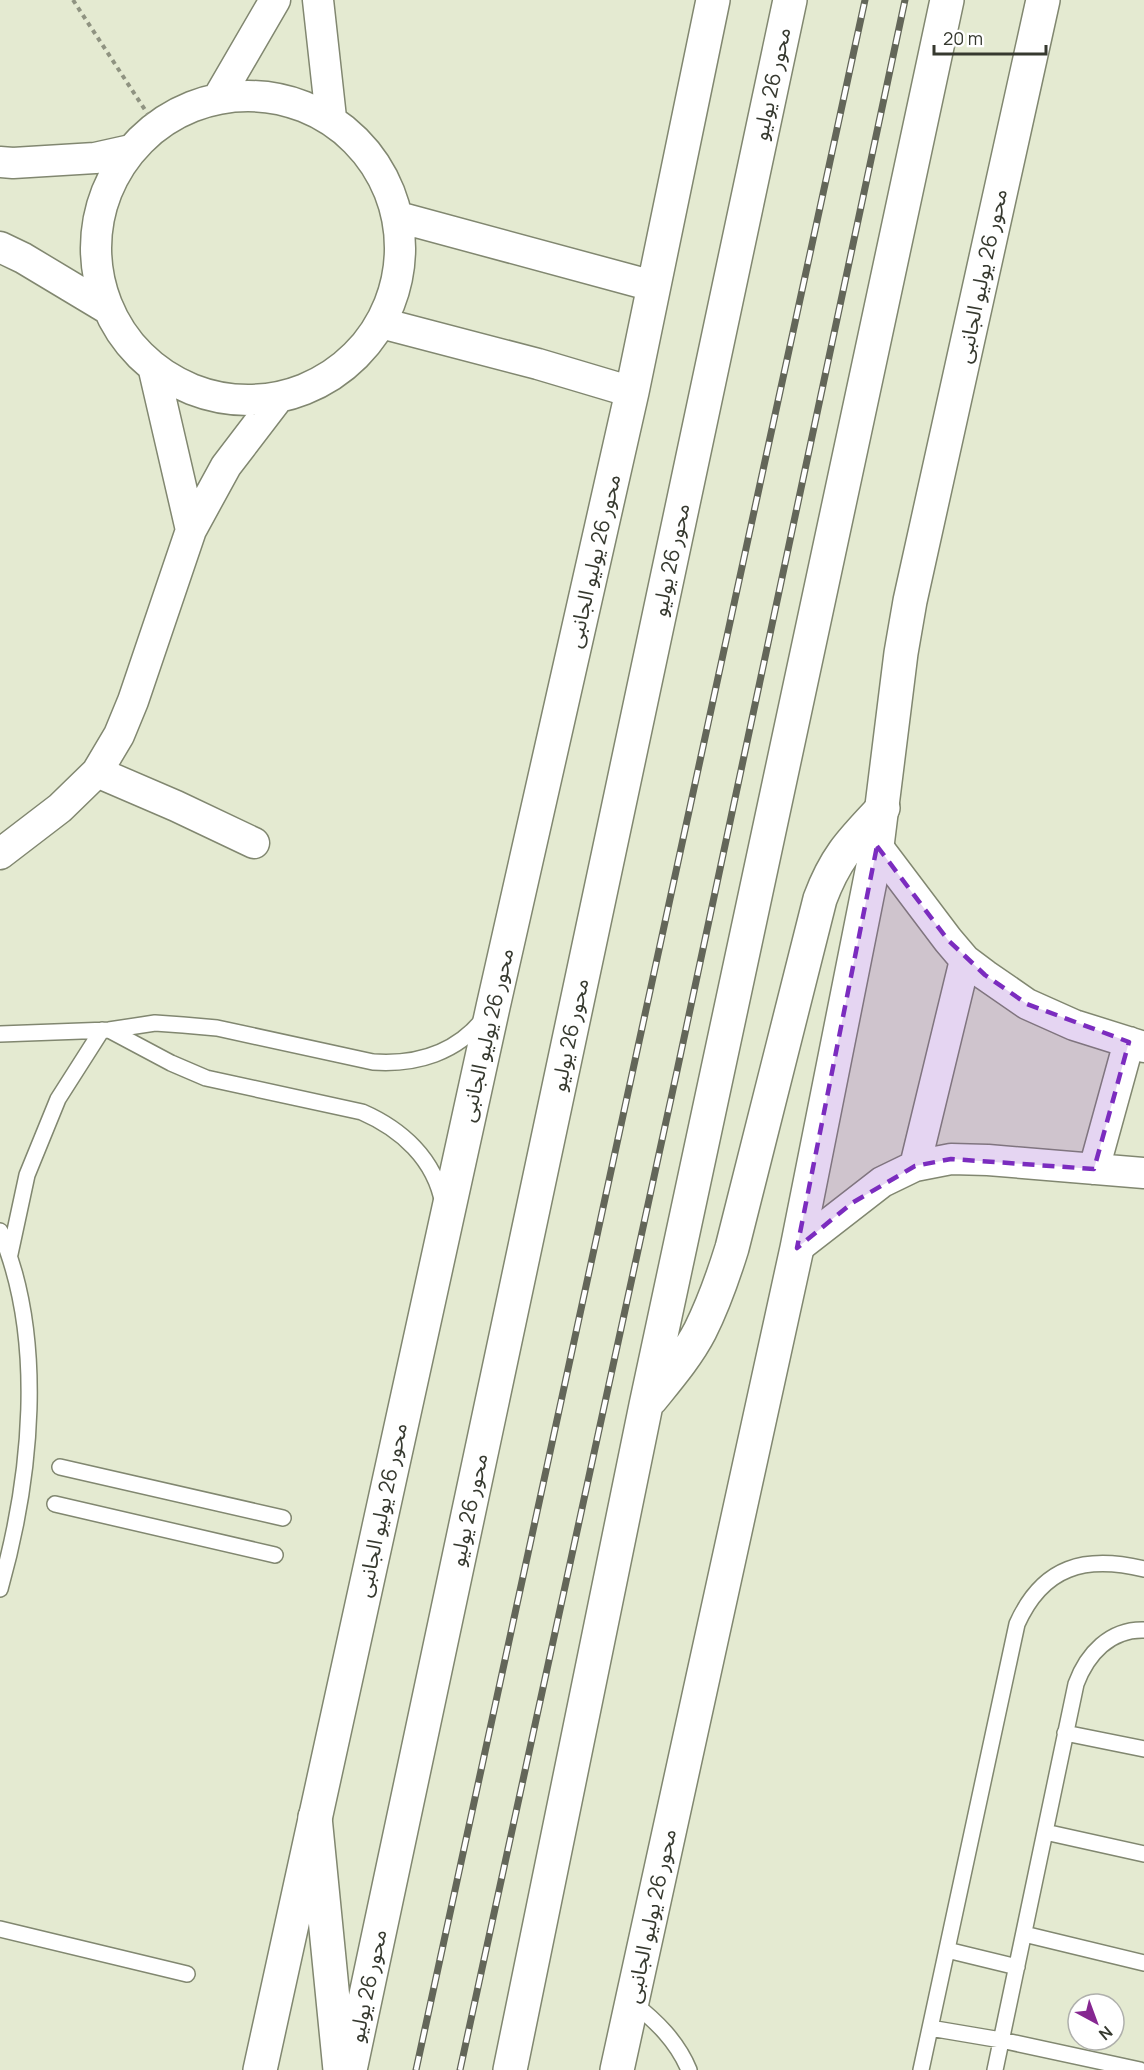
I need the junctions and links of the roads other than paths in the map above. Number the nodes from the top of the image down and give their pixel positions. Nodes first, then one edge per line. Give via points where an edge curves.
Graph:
1 (275, 0) edge
2 (318, 0) edge
3 (713, 0) edge
4 (790, 0) edge
5 (947, 0) edge
6 (1043, 0) edge
7 (218, 98) junction
8 (331, 118) junction
9 (131, 150) junction
10 (0, 162) edge
11 (398, 217) junction
12 (0, 247) edge
13 (653, 286) junction
14 (108, 309) junction
15 (381, 323) junction
16 (154, 370) junction
17 (632, 392) junction
18 (278, 398) junction
19 (191, 530) junction
20 (97, 772) junction
21 (883, 808) junction
22 (254, 843) dead end
23 (877, 846) junction
24 (0, 854) edge
25 (966, 960) junction
26 (493, 1007) junction
27 (105, 1030) junction
28 (0, 1034) edge
29 (1136, 1044) edge
30 (915, 1166) junction
31 (1094, 1169) junction
32 (1144, 1173) edge
33 (446, 1221) junction
34 (0, 1231) edge
35 (797, 1248) junction
36 (10, 1254) junction
37 (646, 1405) junction
38 (60, 1467) dead end
39 (55, 1504) dead end
40 (283, 1518) dead end
41 (275, 1555) dead end
42 (1144, 1569) edge
43 (0, 1589) edge
44 (1144, 1630) edge
45 (1065, 1733) junction
46 (1144, 1749) edge
47 (315, 1817) junction
48 (1045, 1832) junction
49 (1144, 1854) edge
50 (0, 1929) edge
51 (1024, 1934) junction
52 (947, 1950) junction
53 (1144, 1963) edge
54 (1017, 1967) junction
55 (187, 1974) dead end
56 (632, 2002) junction
57 (930, 2028) junction
58 (1001, 2040) junction
59 (1070, 2063) edge
60 (260, 2070) edge
61 (340, 2070) edge
62 (350, 2070) edge
63 (510, 2070) edge
64 (617, 2070) edge
65 (689, 2070) edge
66 (921, 2070) edge
67 (995, 2070) edge
68 (1140, 2070) edge

1 - 7 street
2 - 8 street
3 - 13 main road, محور 26 يوليو الجانبى
4 - 62 main road, محور 26 يوليو
5 - 37 main road
6 - 21 main road, محور 26 يوليو الجانبى via 910,601
7 - 8 street via 257,94 295,102
7 - 9 street via 185,108 155,126
8 - 11 street via 362,144 385,178
9 - 10 street via 95,158
9 - 14 street via 103,199 95,255
11 - 13 street
11 - 15 street via 401,254 395,290
12 - 14 street
13 - 17 main road, محور 26 يوليو الجانبى
14 - 16 street via 127,342
15 - 17 street
15 - 18 street via 354,357 319,383
16 - 18 street via 192,391 234,400
16 - 19 street
17 - 26 main road, محور 26 يوليو الجانبى
18 - 19 street via 226,466
19 - 20 street via 133,701
20 - 22 street
20 - 24 street via 60,808
21 - 23 main road, محور 26 يوليو الجانبى
21 - 37 main road via 853,839 828,878 718,1291 699,1333
23 - 25 street
23 - 35 main road, محور 26 يوليو الجانبى
25 - 29 street via 1027,1004 1074,1025
25 - 30 street
26 - 27 lane via 460,1041 430,1056 396,1064 217,1028 155,1023
26 - 33 main road, محور 26 يوليو الجانبى
27 - 28 lane
27 - 33 lane via 206,1078 362,1112 384,1122 420,1154 442,1197
27 - 36 lane via 58,1099 27,1175
29 - 31 street
30 - 31 street via 951,1159
30 - 35 street via 882,1182
31 - 32 street
33 - 47 main road, محور 26 يوليو الجانبى
34 - 36 lane
35 - 56 main road, محور 26 يوليو الجانبى
36 - 43 lane via 27,1337 29,1412 23,1486
37 - 63 main road
38 - 40 lane
39 - 41 lane
42 - 52 lane via 1105,1562 1086,1564 1052,1579 1025,1607 1017,1624
44 - 45 lane via 1120,1634 1092,1653 1076,1684
45 - 46 lane
45 - 48 lane
47 - 60 main road, محور 26 يوليو الجانبى
47 - 61 main road
48 - 49 lane
48 - 51 lane
50 - 55 lane
51 - 53 lane
51 - 54 lane
52 - 54 lane
52 - 57 lane
54 - 58 lane
56 - 64 main road, محور 26 يوليو الجانبى
56 - 65 lane via 671,2038
57 - 58 lane
57 - 66 lane
58 - 59 lane
58 - 67 lane
59 - 68 lane

